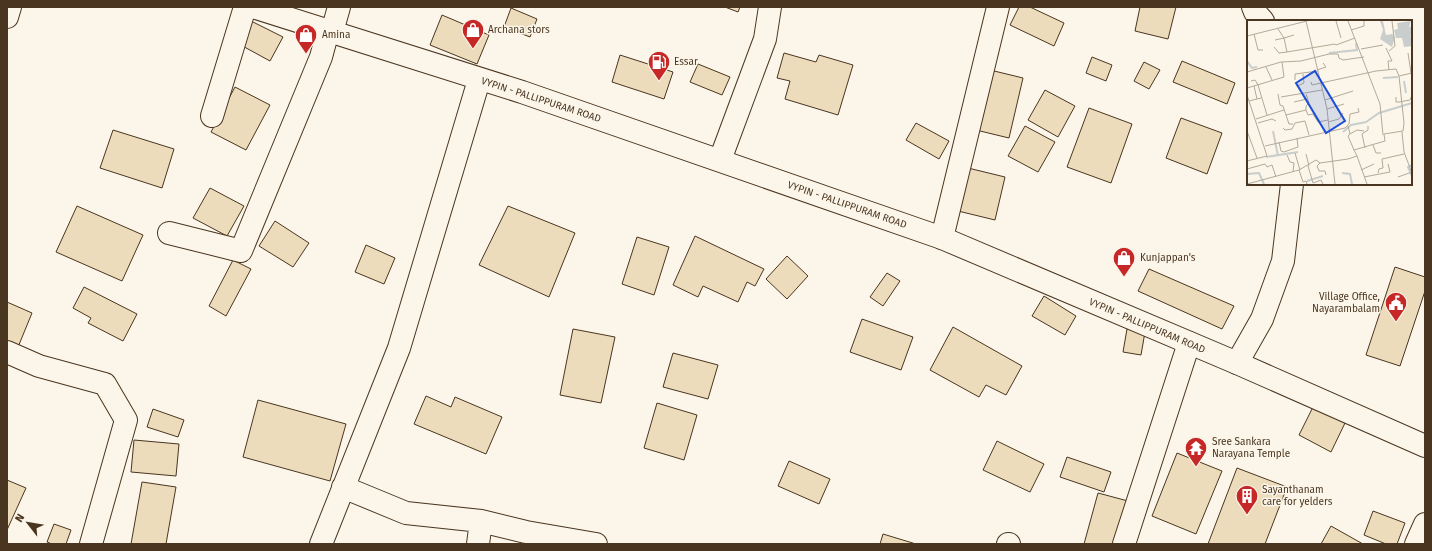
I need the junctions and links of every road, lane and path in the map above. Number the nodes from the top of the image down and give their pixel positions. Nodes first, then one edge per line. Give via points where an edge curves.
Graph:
1 (10, 7) edge
2 (245, 7) edge
3 (252, 7) edge
4 (339, 7) edge
5 (770, 7) edge
6 (998, 7) edge
7 (1253, 7) edge
8 (7, 17) edge
9 (1262, 20) edge
10 (330, 31) junction
11 (479, 80) junction
12 (212, 116) dead end
13 (720, 160) junction
14 (1292, 185) edge
15 (169, 233) dead end
16 (942, 238) junction
17 (1189, 343) junction
18 (7, 352) edge
19 (1237, 364) junction
20 (1425, 446) edge
21 (342, 487) junction
22 (482, 521) junction
23 (1425, 524) edge
24 (91, 544) edge
25 (321, 544) edge
26 (478, 544) edge
27 (596, 544) edge
28 (1124, 544) edge
29 (1416, 544) edge

1 - 8 street
2 - 12 street
3 - 10 street, VYPIN - PALLIPPURAM ROAD
4 - 10 street
5 - 13 street via 765,39
6 - 16 street
7 - 9 street
10 - 11 street, VYPIN - PALLIPPURAM ROAD
10 - 15 street via 241,251
11 - 13 street, VYPIN - PALLIPPURAM ROAD
11 - 21 street via 398,348
13 - 16 street, VYPIN - PALLIPPURAM ROAD
14 - 19 street via 1283,261 1262,319
16 - 17 street, VYPIN - PALLIPPURAM ROAD
17 - 19 street, VYPIN - PALLIPPURAM ROAD
17 - 28 street
18 - 24 street via 39,366 105,384 126,420
19 - 20 street, VYPIN - PALLIPPURAM ROAD
21 - 22 street via 406,513
21 - 25 street
22 - 26 street
22 - 27 street via 526,532
23 - 29 street

